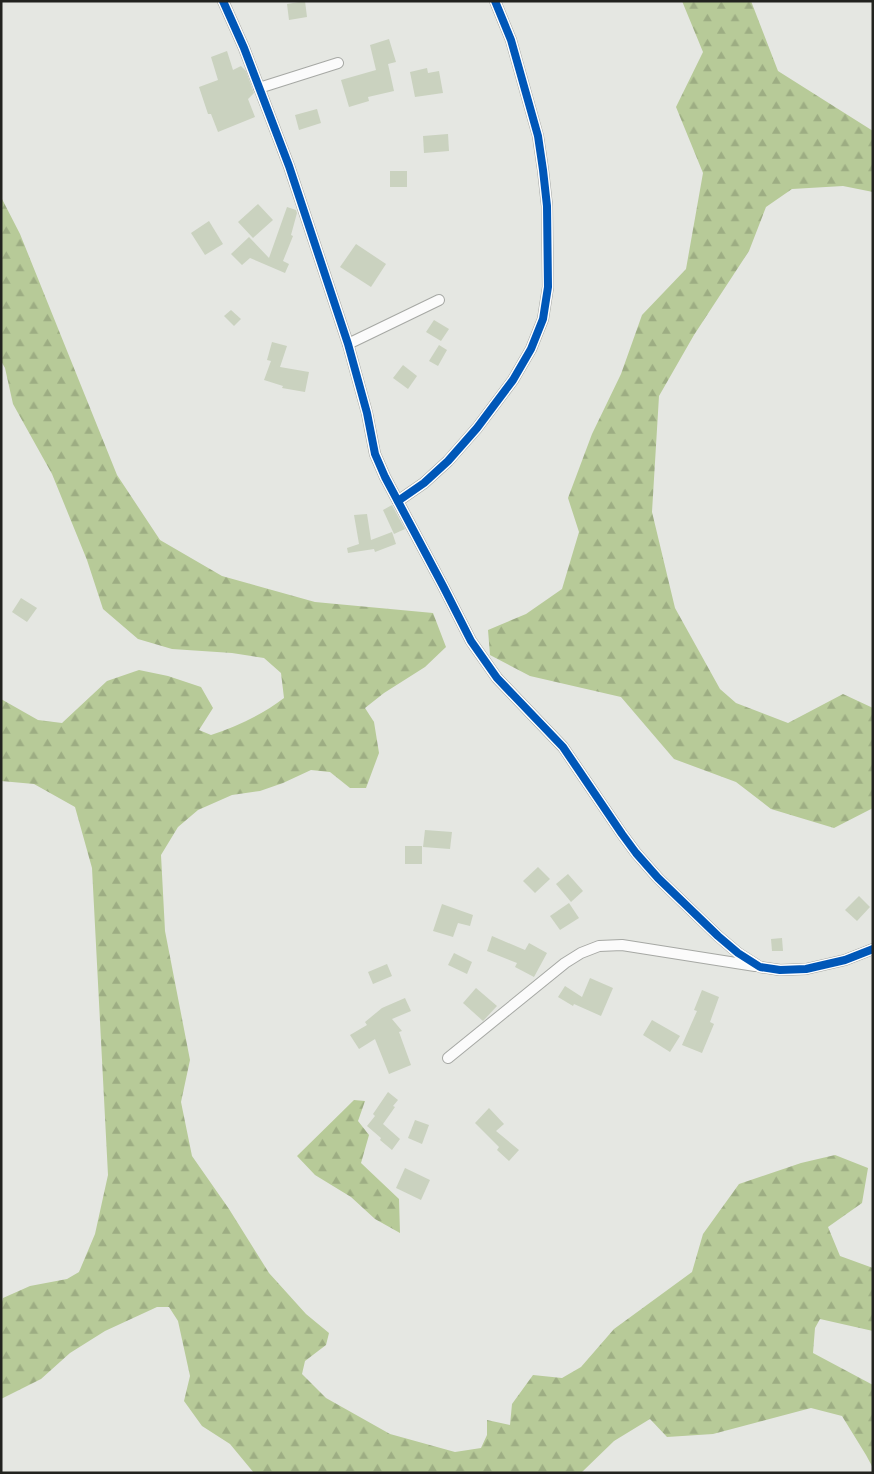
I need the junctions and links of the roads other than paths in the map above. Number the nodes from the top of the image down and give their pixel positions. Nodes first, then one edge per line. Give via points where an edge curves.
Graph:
1 (223, 1) edge
2 (495, 1) edge
3 (338, 63) dead end
4 (259, 88) junction
5 (439, 300) dead end
6 (348, 344) junction
7 (398, 500) junction
8 (873, 949) edge
9 (760, 967) junction
10 (448, 1058) dead end

1 - 4 street
2 - 7 street via 511,40 541,153 547,215 548,287 543,319 513,380 477,428 424,483
3 - 4 street
4 - 6 street via 289,166
5 - 6 street
6 - 7 street via 375,454
7 - 9 street via 471,641 497,678 563,748 622,834 658,878 718,936
8 - 9 street via 845,960 806,969
9 - 10 street via 622,945 599,946 565,963

